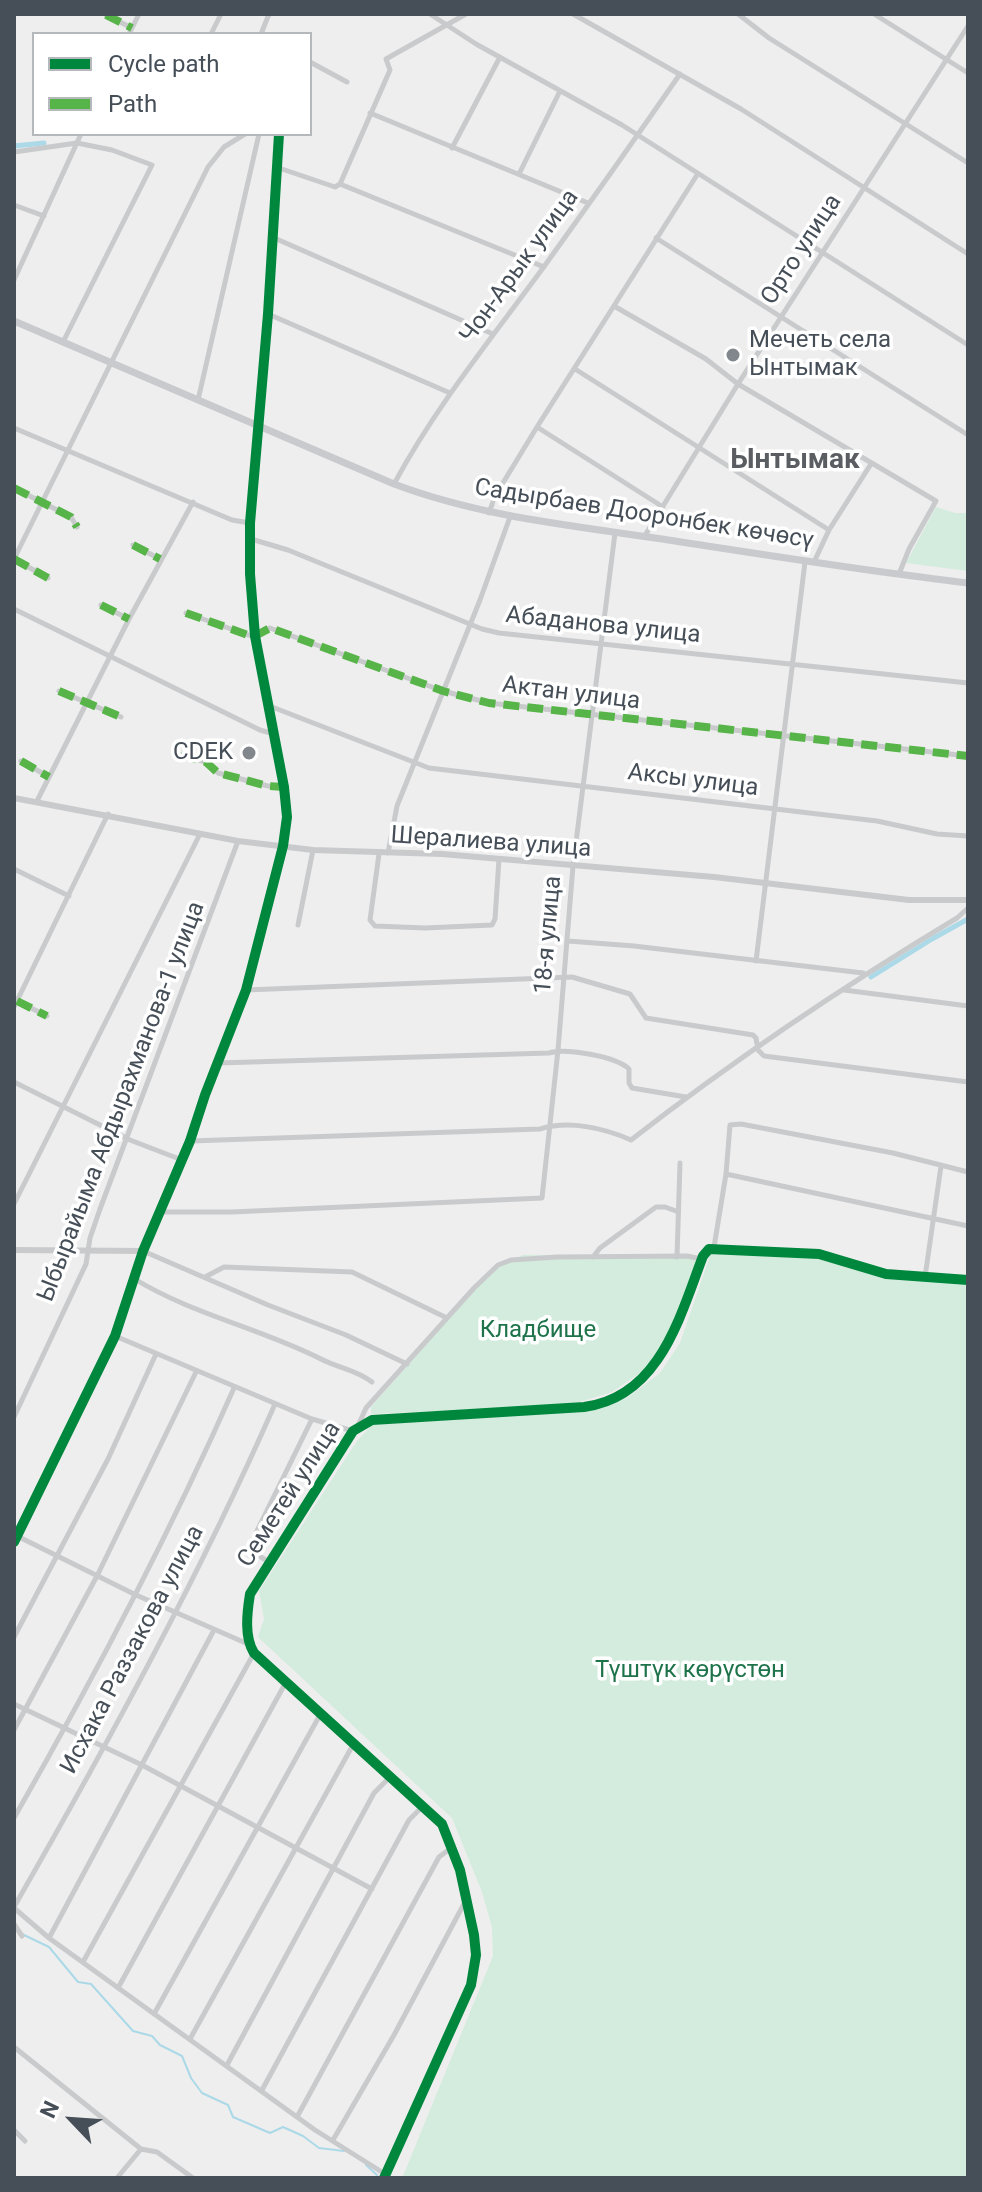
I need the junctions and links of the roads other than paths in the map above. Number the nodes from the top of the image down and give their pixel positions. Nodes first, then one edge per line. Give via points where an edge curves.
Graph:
1 (139, 14) edge
2 (221, 14) edge
3 (430, 14) edge
4 (466, 14) edge
5 (573, 14) edge
6 (738, 14) edge
7 (874, 14) edge
8 (106, 15) edge
9 (447, 24) junction
10 (968, 26) edge
11 (130, 31) edge
12 (212, 32) edge
13 (500, 57) junction
14 (946, 59) junction
15 (312, 63) edge
16 (968, 73) edge
17 (680, 74) junction
18 (347, 82) dead end
19 (560, 91) junction
20 (370, 113) junction
21 (905, 123) junction
22 (80, 136) edge
23 (242, 136) edge
24 (259, 136) edge
25 (279, 136) edge
26 (637, 136) junction
27 (77, 143) junction
28 (452, 148) junction
29 (14, 152) edge
30 (968, 163) edge
31 (276, 167) junction
32 (519, 174) junction
33 (697, 175) junction
34 (340, 184) junction
35 (863, 188) junction
36 (588, 203) junction
37 (14, 205) edge
38 (44, 216) junction
39 (272, 237) junction
40 (656, 238) junction
41 (822, 252) junction
42 (968, 254) edge
43 (544, 267) junction
44 (14, 280) edge
45 (614, 306) junction
46 (268, 314) junction
47 (781, 317) junction
48 (14, 321) edge
49 (493, 334) junction
50 (63, 342) junction
51 (968, 345) edge
52 (111, 362) junction
53 (575, 369) junction
54 (738, 384) junction
55 (450, 393) junction
56 (198, 401) junction
57 (260, 426) junction
58 (537, 427) junction
59 (14, 428) edge
60 (968, 435) edge
61 (699, 447) junction
62 (68, 450) junction
63 (871, 464) junction
64 (394, 484) junction
65 (14, 488) edge
66 (43, 501) junction
67 (193, 502) junction
68 (663, 507) junction
69 (489, 513) junction
70 (510, 517) junction
71 (250, 523) junction
72 (77, 527) dead end
73 (829, 530) junction
74 (615, 533) junction
75 (644, 537) junction
76 (251, 539) junction
77 (133, 545) dead end
78 (14, 559) edge
79 (160, 559) junction
80 (810, 562) junction
81 (898, 575) junction
82 (48, 578) dead end
83 (968, 583) edge
84 (101, 605) dead end
85 (14, 609) edge
86 (186, 613) dead end
87 (129, 619) junction
88 (470, 624) junction
89 (255, 636) junction
90 (600, 643) junction
91 (111, 657) junction
92 (792, 664) junction
93 (968, 683) edge
94 (59, 691) dead end
95 (443, 691) junction
96 (87, 703) junction
97 (267, 705) junction
98 (592, 716) junction
99 (121, 717) dead end
100 (274, 734) junction
101 (783, 734) junction
102 (181, 755) dead end
103 (968, 756) edge
104 (21, 761) dead end
105 (415, 761) junction
106 (49, 777) junction
107 (584, 786) junction
108 (284, 787) junction
109 (14, 798) edge
110 (37, 801) junction
111 (773, 808) junction
112 (108, 814) junction
113 (200, 834) junction
114 (968, 836) edge
115 (238, 841) junction
116 (283, 846) junction
117 (313, 850) junction
118 (379, 854) junction
119 (388, 854) junction
120 (499, 858) junction
121 (573, 866) junction
122 (14, 869) edge
123 (764, 884) junction
124 (69, 896) junction
125 (968, 900) edge
126 (968, 908) edge
127 (298, 925) dead end
128 (568, 941) junction
129 (756, 961) junction
130 (864, 974) junction
131 (564, 979) junction
132 (246, 990) junction
133 (843, 990) junction
134 (16, 1001) edge
135 (968, 1006) edge
136 (47, 1016) dead end
137 (758, 1044) junction
138 (558, 1050) junction
139 (218, 1063) junction
140 (14, 1082) edge
141 (968, 1082) edge
142 (686, 1097) junction
143 (63, 1107) junction
144 (549, 1126) junction
145 (127, 1139) junction
146 (190, 1141) junction
147 (182, 1160) junction
148 (680, 1163) dead end
149 (941, 1166) junction
150 (968, 1172) edge
151 (726, 1174) junction
152 (14, 1204) edge
153 (676, 1211) junction
154 (160, 1212) junction
155 (933, 1217) junction
156 (968, 1226) edge
157 (714, 1247) junction
158 (14, 1250) edge
159 (88, 1251) junction
160 (143, 1251) junction
161 (593, 1257) junction
162 (677, 1257) junction
163 (697, 1258) dead end
164 (205, 1277) junction
165 (925, 1277) junction
166 (133, 1278) junction
167 (968, 1280) edge
168 (447, 1318) junction
169 (115, 1336) junction
170 (156, 1354) junction
171 (407, 1364) junction
172 (196, 1372) junction
173 (372, 1382) dead end
174 (234, 1388) junction
175 (275, 1404) junction
176 (14, 1417) edge
177 (312, 1419) junction
178 (355, 1430) junction
179 (15, 1539) edge
180 (57, 1556) junction
181 (269, 1562) junction
182 (97, 1576) junction
183 (136, 1595) junction
184 (176, 1613) junction
185 (214, 1630) junction
186 (14, 1637) edge
187 (248, 1644) junction
188 (254, 1653) junction
189 (287, 1681) junction
190 (14, 1704) edge
191 (25, 1709) junction
192 (321, 1713) junction
193 (63, 1727) junction
194 (14, 1730) edge
195 (354, 1742) junction
196 (103, 1745) junction
197 (142, 1765) junction
198 (391, 1776) junction
199 (180, 1787) junction
200 (423, 1806) junction
201 (218, 1808) junction
202 (14, 1818) edge
203 (256, 1828) junction
204 (296, 1847) junction
205 (453, 1848) junction
206 (335, 1868) junction
207 (372, 1889) junction
208 (467, 1897) junction
209 (14, 1908) edge
210 (14, 1924) edge
211 (22, 1936) dead end
212 (49, 1938) junction
213 (83, 1962) junction
214 (118, 1988) junction
215 (154, 2014) junction
216 (190, 2039) junction
217 (14, 2047) edge
218 (227, 2065) junction
219 (262, 2090) junction
220 (297, 2117) junction
221 (14, 2130) edge
222 (333, 2140) junction
223 (25, 2141) dead end
224 (141, 2149) junction
225 (384, 2176) edge
226 (119, 2177) edge
227 (193, 2178) edge

1 - 11 street
2 - 12 street
3 - 9 street
4 - 9 street
5 - 17 street
6 - 21 street
7 - 14 street
8 - 11 street
9 - 13 street
9 - 20 street via 386,59 390,70
10 - 14 street, Орто улица
13 - 19 street
13 - 28 street
14 - 16 street
14 - 21 street, Орто улица
15 - 18 street
17 - 26 street, Чон-Арык улица
17 - 35 street
19 - 26 street
19 - 32 street
20 - 28 street
20 - 34 street
21 - 30 street
21 - 35 street, Орто улица
22 - 27 street
23 - 52 street via 208,167
24 - 56 street
25 - 31 street
26 - 33 street
26 - 36 street, Чон-Арык улица
27 - 29 street
27 - 38 street
27 - 50 street via 152,165
28 - 32 street
31 - 34 street via 335,187
31 - 39 street
32 - 36 street
33 - 40 street
33 - 41 street
34 - 43 street
35 - 41 street, Орто улица
35 - 42 street
36 - 43 street, Чон-Арык улица
37 - 38 street
38 - 44 street
39 - 46 street
39 - 49 street
40 - 45 street
40 - 47 street
41 - 47 street, Орто улица
41 - 51 street
43 - 49 street, Чон-Арык улица
45 - 53 street
45 - 54 street via 706,359
46 - 55 street
46 - 57 street
47 - 54 street, Орто улица
47 - 60 street
48 - 50 main road, Садырбаев Дооронбек көчөсү
49 - 55 street, Чон-Арык улица
50 - 52 main road, Садырбаев Дооронбек көчөсү
52 - 56 main road, Садырбаев Дооронбек көчөсү
52 - 62 street
53 - 58 street
53 - 61 street
54 - 61 street, Орто улица
54 - 63 street
55 - 64 street, Чон-Арык улица
56 - 57 main road, Садырбаев Дооронбек көчөсү
57 - 64 main road, Садырбаев Дооронбек көчөсү
57 - 71 street
58 - 68 street
58 - 69 street
59 - 62 street
61 - 68 street, Орто улица
61 - 73 street
62 - 66 street
62 - 67 street
63 - 73 street
63 - 81 street via 936,501
64 - 69 main road, Садырбаев Дооронбек көчөсү
65 - 66 street
66 - 72 street via 71,517
66 - 78 street
67 - 71 street
67 - 79 street
68 - 75 street, Орто улица
69 - 70 main road, Садырбаев Дооронбек көчөсү
70 - 74 main road, Садырбаев Дооронбек көчөсү
70 - 88 street
71 - 76 street
73 - 80 street
74 - 75 main road, Садырбаев Дооронбек көчөсү
74 - 90 street, 18-я улица
75 - 80 main road, Садырбаев Дооронбек көчөсү
76 - 88 street, Абаданова улица
76 - 89 street
77 - 79 street
78 - 82 street
79 - 87 street
80 - 81 main road, Садырбаев Дооронбек көчөсү
80 - 92 street
81 - 83 main road, Садырбаев Дооронбек көчөсү
84 - 87 street
85 - 91 street
86 - 89 street, Актан улица
87 - 91 street
88 - 90 street, Абаданова улица via 499,633
88 - 95 street
89 - 95 street, Актан улица via 270,628
89 - 97 street
90 - 92 street, Абаданова улица
90 - 98 street, 18-я улица
91 - 96 street
91 - 100 street
92 - 93 street, Абаданова улица
92 - 101 street
94 - 96 street
95 - 98 street, Актан улица via 489,703
95 - 105 street
96 - 99 street
96 - 106 street
97 - 100 street
97 - 105 street, Аксы улица
98 - 101 street, Актан улица
98 - 107 street, 18-я улица
100 - 108 street
101 - 103 street, Актан улица
101 - 111 street
102 - 108 street via 206,762 218,773
104 - 106 street
105 - 107 street, Аксы улица via 442,770
105 - 119 street via 397,806
106 - 110 street
107 - 111 street, Аксы улица
107 - 121 street, 18-я улица
108 - 116 street
109 - 110 street, Шералиева улица
110 - 112 street, Шералиева улица
111 - 114 street, Аксы улица
111 - 123 street
112 - 113 street, Шералиева улица
112 - 124 street
113 - 115 street, Шералиева улица
113 - 143 street
115 - 116 street, Шералиева улица
115 - 145 street, Ыбырайыма Абдырахманова-1 улица
116 - 117 street, Шералиева улица
116 - 132 street
117 - 118 street, Шералиева улица
117 - 127 street
118 - 119 street, Шералиева улица
118 - 120 street via 370,920 375,926 425,928 492,925
119 - 120 street, Шералиева улица
120 - 121 street, Шералиева улица
121 - 123 street, Шералиева улица
121 - 128 street, 18-я улица
122 - 124 street
123 - 125 street, Шералиева улица via 909,900
123 - 129 street
124 - 134 street
126 - 130 street
128 - 129 street
128 - 131 street, 18-я улица
129 - 130 street
130 - 133 street
131 - 132 street
131 - 137 street via 630,994 646,1018 753,1035
131 - 138 street, 18-я улица
132 - 139 street
133 - 135 street
133 - 137 street
134 - 136 street
137 - 141 street via 760,1054 768,1057
137 - 142 street
138 - 139 street
138 - 142 street via 620,1061 629,1069 632,1088
138 - 144 street, 18-я улица
139 - 146 street
140 - 143 street
142 - 144 street via 631,1140 606,1131
143 - 145 street
143 - 152 street
144 - 146 street
144 - 154 street, 18-я улица via 542,1198
145 - 147 street
145 - 159 street, Ыбырайыма Абдырахманова-1 улица
146 - 147 street
147 - 154 street
148 - 153 street
149 - 150 street
149 - 151 street via 741,1124 730,1125
149 - 155 street
151 - 155 street
151 - 157 street
153 - 161 street via 656,1207
153 - 162 street
154 - 160 street
155 - 156 street
155 - 165 street
157 - 165 street via 819,1254 886,1274
157 - 178 street, Семетей улица via 703,1256 660,1359 611,1400 584,1407 372,1420
158 - 159 street
159 - 160 street
159 - 176 street, Ыбырайыма Абдырахманова-1 улица
160 - 164 street
160 - 166 street
161 - 162 street
161 - 168 street via 498,1265
162 - 163 street
164 - 168 street via 224,1267 352,1272
164 - 171 street
165 - 167 street
166 - 169 street
166 - 173 street
168 - 171 street
169 - 170 street
169 - 179 street
170 - 172 street
170 - 180 street
171 - 178 street via 366,1408
172 - 174 street
172 - 182 street
174 - 175 street
174 - 183 street
175 - 177 street
175 - 184 street, Исхака Раззакова улица
177 - 178 street
177 - 181 street via 249,1547
178 - 181 street, Семетей улица
179 - 180 street
180 - 182 street
180 - 186 street
181 - 187 street, Семетей улица via 250,1594
182 - 183 street
182 - 191 street
183 - 184 street
183 - 193 street
184 - 185 street
184 - 196 street, Исхака Раззакова улица
185 - 187 street
185 - 197 street
187 - 188 street
188 - 189 street
188 - 199 street
189 - 192 street
189 - 201 street
190 - 191 street
191 - 193 street
191 - 194 street
192 - 195 street
192 - 203 street
193 - 196 street
193 - 202 street
195 - 198 street
195 - 204 street
196 - 197 street
196 - 209 street, Исхака Раззакова улица
197 - 199 street
197 - 212 street
198 - 200 street
198 - 206 street via 374,1793
199 - 201 street
199 - 213 street
200 - 205 street via 442,1824
200 - 207 street via 409,1820
201 - 203 street
201 - 214 street
203 - 204 street
203 - 215 street
204 - 206 street
204 - 216 street
205 - 208 street
205 - 220 street via 439,1857
206 - 207 street
206 - 218 street
207 - 219 street
208 - 222 street
208 - 225 street via 476,1955 471,1985
209 - 212 street
210 - 211 street
212 - 213 street
213 - 214 street
214 - 215 street
215 - 216 street
216 - 218 street
217 - 224 street
218 - 219 street
219 - 220 street
220 - 222 street
221 - 223 street
222 - 225 street
224 - 226 street
224 - 227 street via 157,2152

